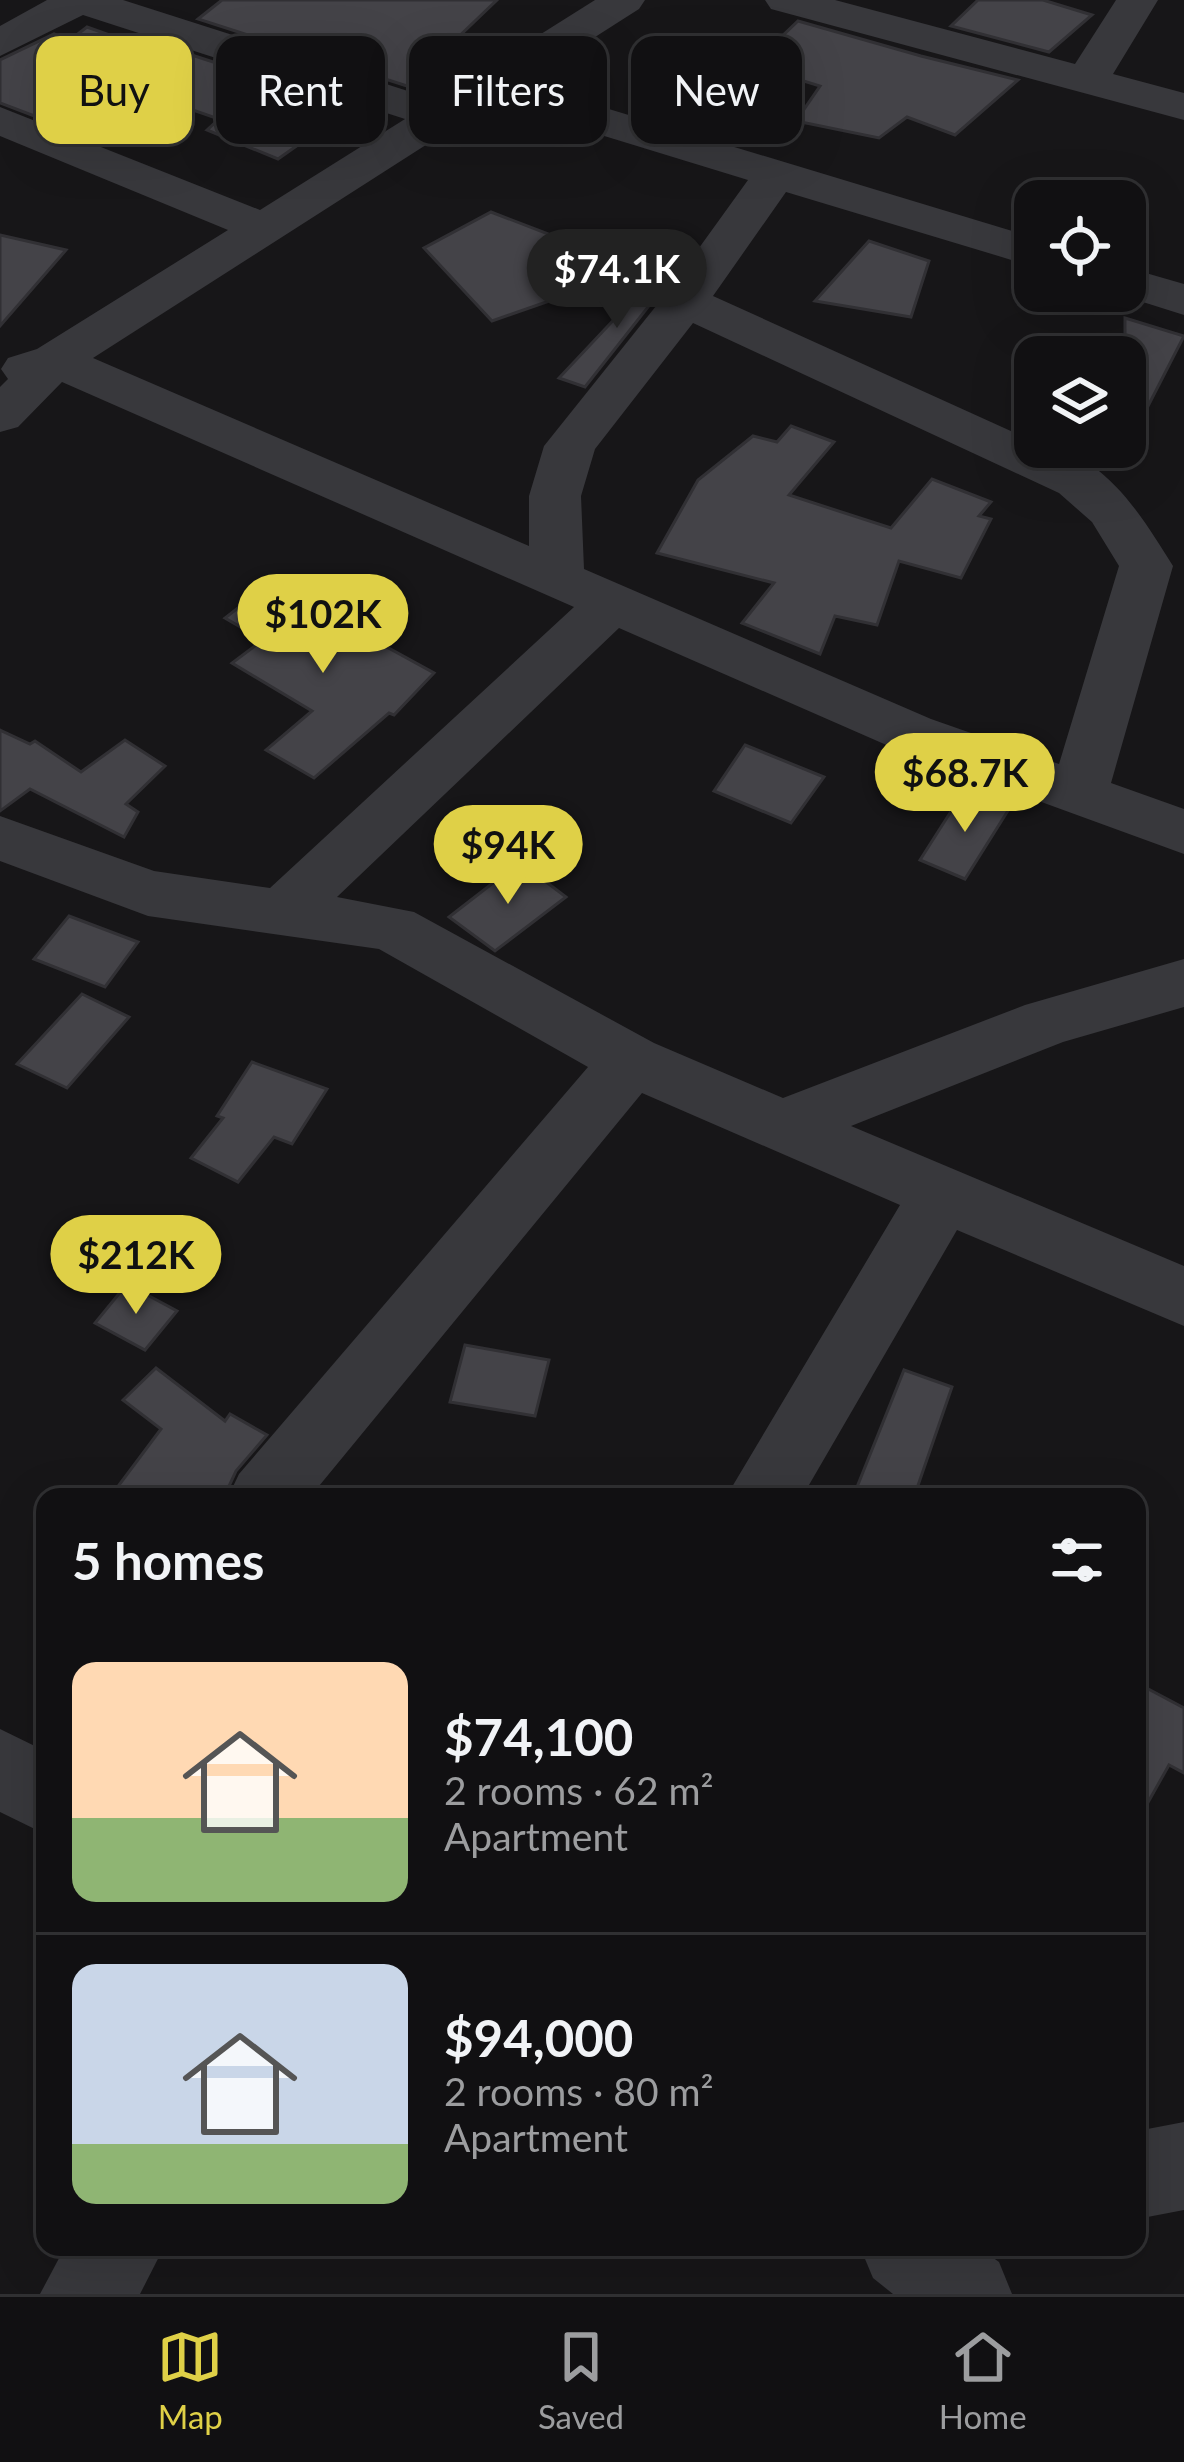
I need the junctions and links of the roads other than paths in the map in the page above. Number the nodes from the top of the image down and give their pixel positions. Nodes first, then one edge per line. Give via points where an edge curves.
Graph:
1 (80, 0) edge
2 (624, 0) edge
3 (785, 0) edge
4 (1137, 0) edge
5 (859, 9) edge
6 (569, 36) edge
7 (0, 43) edge
8 (1087, 81) junction
9 (409, 105) edge
10 (1184, 107) edge
11 (0, 120) edge
12 (607, 122) edge
13 (409, 140) edge
14 (776, 173) junction
15 (267, 229) junction
16 (1014, 247) edge
17 (1146, 288) edge
18 (1184, 300) edge
19 (685, 301) junction
20 (55, 360) junction
21 (0, 376) edge
22 (0, 416) edge
23 (1165, 556) edge
24 (557, 579) junction
25 (613, 603) junction
26 (1079, 794) junction
27 (1184, 832) edge
28 (0, 838) edge
29 (285, 910) junction
30 (1184, 983) edge
31 (631, 1061) junction
32 (784, 1125) junction
33 (943, 1193) junction
34 (1184, 1297) edge
35 (273, 1488) edge
36 (768, 1488) edge
37 (1184, 2166) edge
38 (1146, 2173) edge
39 (113, 2256) edge
40 (916, 2256) edge
41 (85, 2294) edge
42 (967, 2294) edge

1 - 7 street
1 - 9 street
2 - 6 street
3 - 5 street
4 - 8 street
5 - 8 street
8 - 10 street
11 - 15 street
12 - 14 street
13 - 15 street
14 - 16 street
14 - 19 street
15 - 20 street
17 - 18 street
19 - 23 street via 1077,481
19 - 24 street via 569,446 555,496
20 - 21 street
20 - 22 street
20 - 24 street
23 - 26 street
24 - 25 street
25 - 26 street via 911,733
25 - 29 street
26 - 27 street
28 - 29 street via 148,893
29 - 31 street via 392,928
30 - 32 street via 1047,1022
31 - 32 street
31 - 35 street
32 - 33 street
33 - 34 street
33 - 36 street
37 - 38 street
39 - 41 street
40 - 42 street

